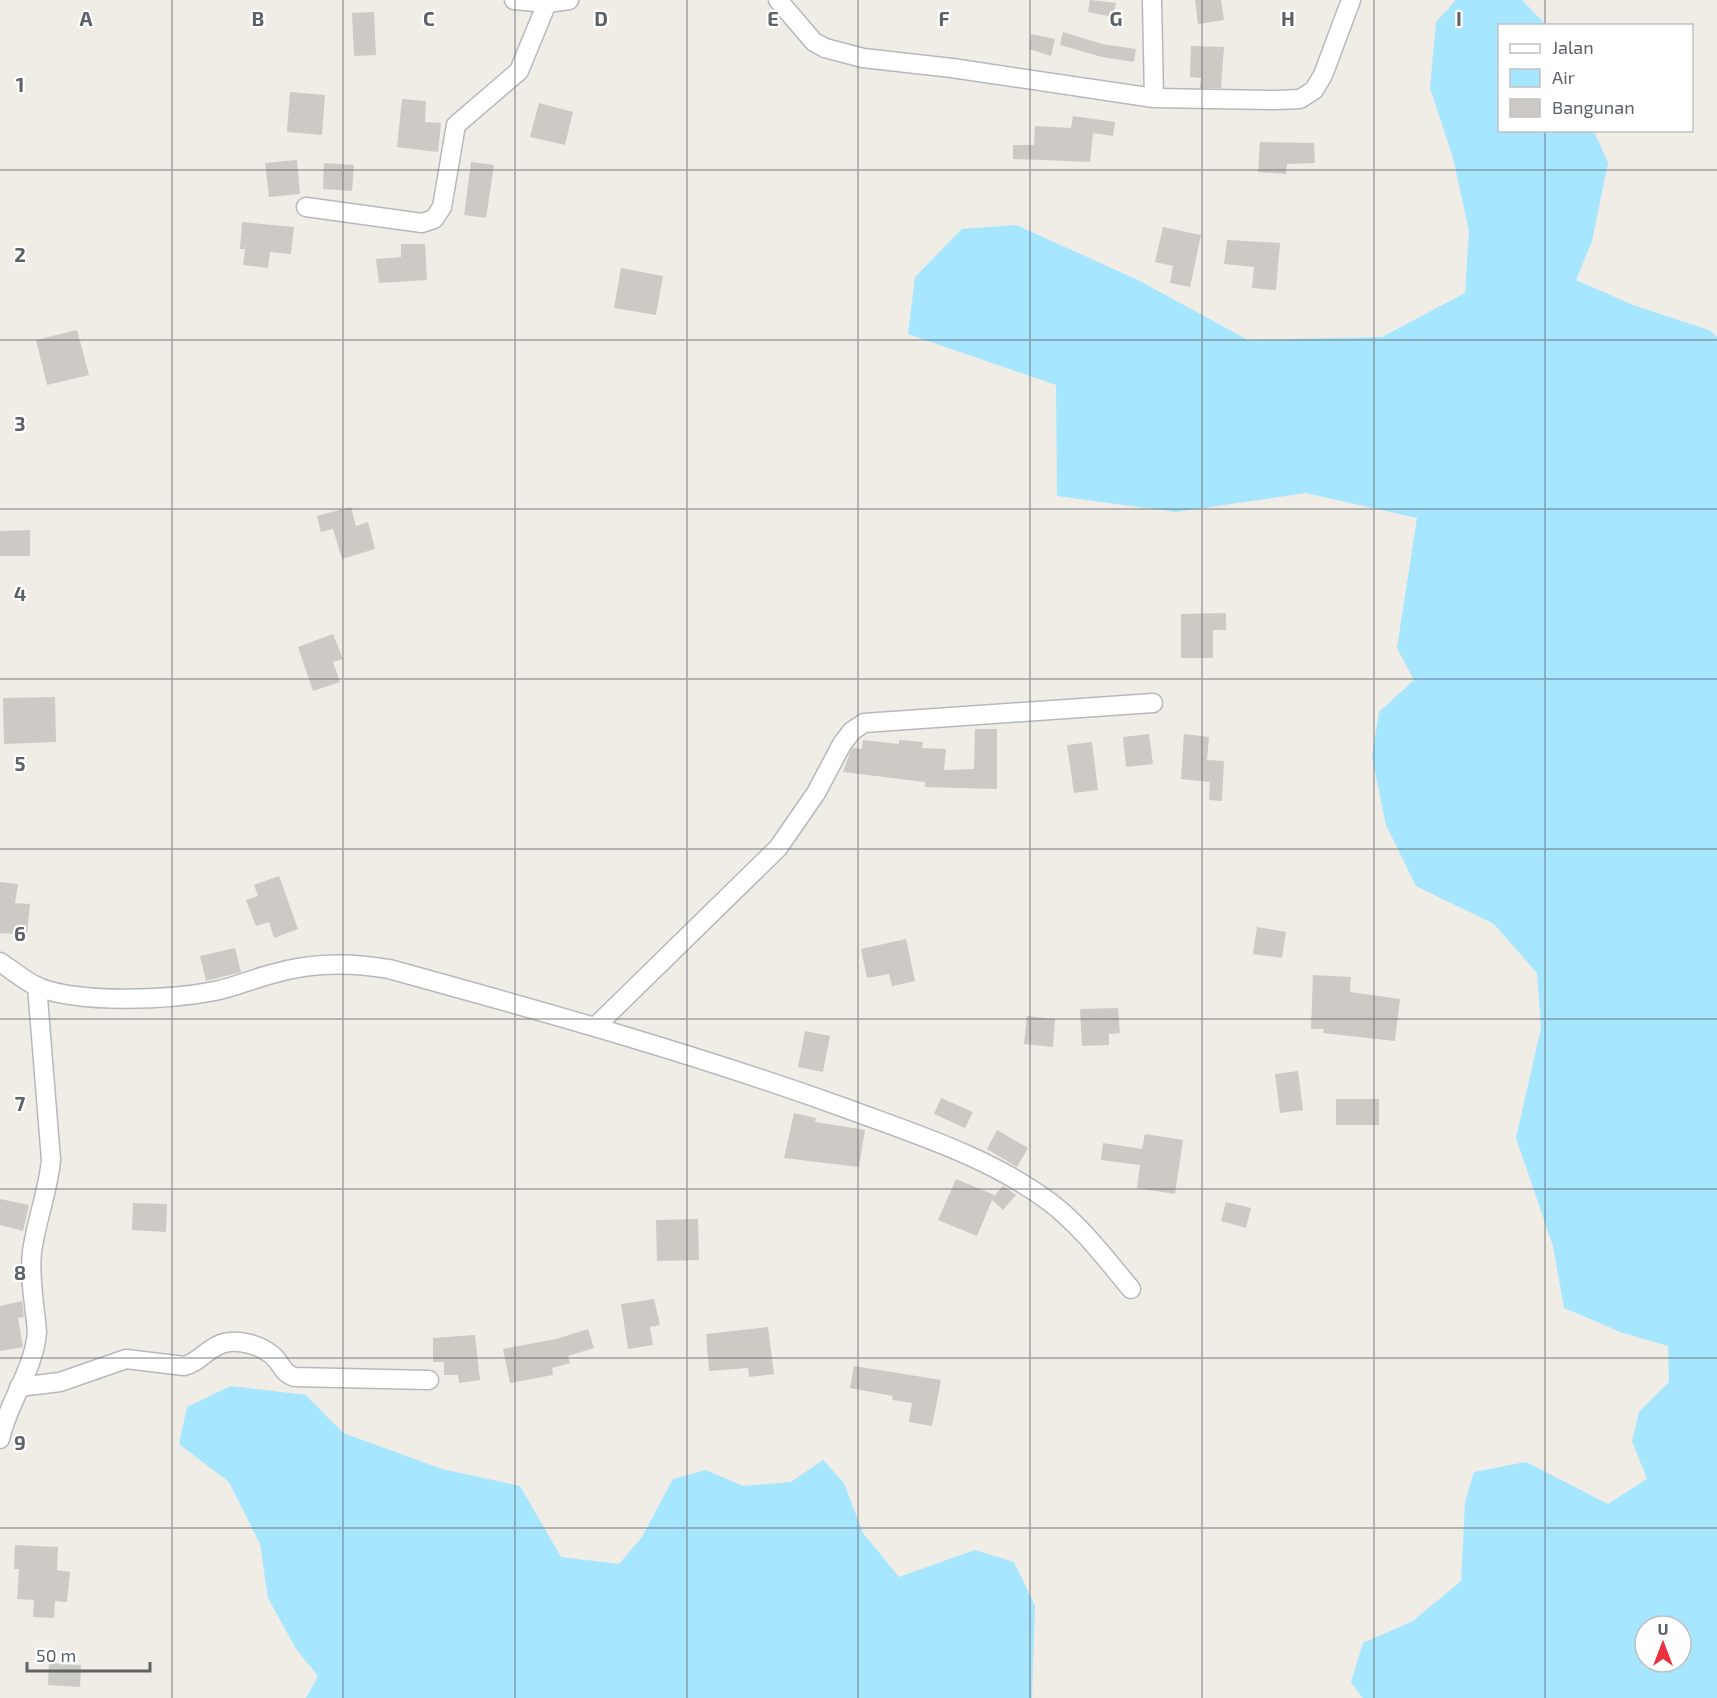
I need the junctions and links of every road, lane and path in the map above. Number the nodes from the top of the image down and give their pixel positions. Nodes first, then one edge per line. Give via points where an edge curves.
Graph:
1 (514, 0) edge
2 (569, 0) edge
3 (778, 0) edge
4 (1152, 0) edge
5 (1351, 0) edge
6 (547, 3) junction
7 (1154, 98) junction
8 (306, 207) dead end
9 (1153, 703) dead end
10 (0, 962) edge
11 (37, 986) junction
12 (596, 1026) junction
13 (1131, 1289) dead end
14 (429, 1380) dead end
15 (20, 1387) junction
16 (0, 1439) edge

1 - 6 street
2 - 6 street
3 - 7 street via 814,42 843,53
4 - 7 street
5 - 7 street via 1323,75 1305,97
6 - 8 street via 519,71 456,125 442,207 434,219 422,223
9 - 12 street via 864,723 842,744 816,793 778,848
10 - 11 street
11 - 12 street via 109,998 155,997 212,991 312,965 365,965
11 - 15 street via 51,1160 32,1255 36,1345
12 - 13 street via 744,1072 956,1148 1050,1202 1085,1233
14 - 15 street via 294,1377 281,1370 274,1356 239,1341 210,1348 191,1365 126,1359 60,1382
15 - 16 street via 6,1412

